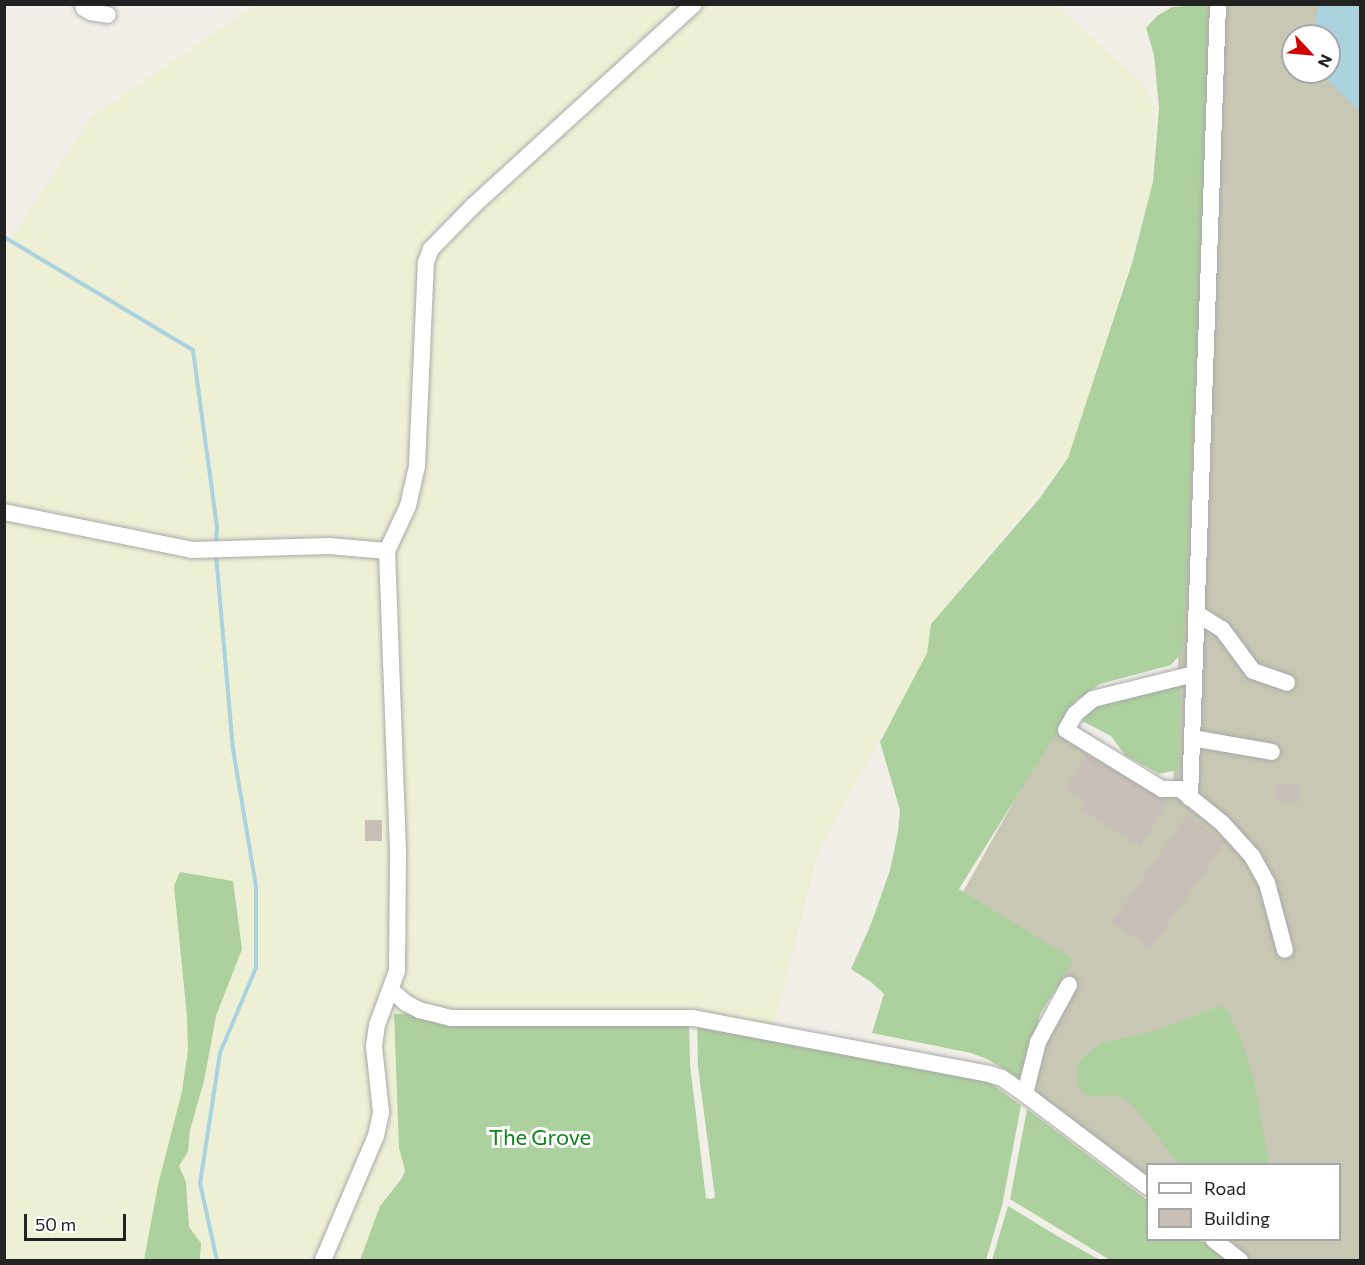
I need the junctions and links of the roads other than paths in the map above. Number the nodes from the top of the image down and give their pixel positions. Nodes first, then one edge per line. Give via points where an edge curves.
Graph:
1 (83, 4) edge
2 (693, 4) edge
3 (1218, 4) edge
4 (108, 15) dead end
5 (4, 513) edge
6 (387, 551) junction
7 (1196, 613) junction
8 (1194, 674) junction
9 (1287, 683) dead end
10 (1192, 738) junction
11 (1272, 752) dead end
12 (1191, 798) junction
13 (1286, 950) dead end
14 (1069, 985) dead end
15 (392, 991) junction
16 (1025, 1094) junction
17 (1146, 1185) edge
18 (1216, 1241) edge
19 (323, 1260) edge
20 (1240, 1260) edge

1 - 4 lane via 84,9
2 - 6 lane via 431,249 424,276 422,408 416,474 408,506
3 - 7 lane
5 - 6 lane via 180,548 328,546
6 - 15 lane via 399,926
7 - 8 lane
7 - 9 lane via 1222,628 1253,671
8 - 10 lane
8 - 12 lane via 1093,699 1075,714 1066,730 1162,789 1180,789
10 - 11 lane
10 - 12 lane
12 - 13 lane via 1222,823 1252,856 1267,883
14 - 16 lane via 1038,1042
15 - 16 lane via 419,1010 451,1018 693,1018 989,1074
15 - 19 lane via 374,1046 381,1112 376,1136
16 - 17 lane
18 - 20 lane

